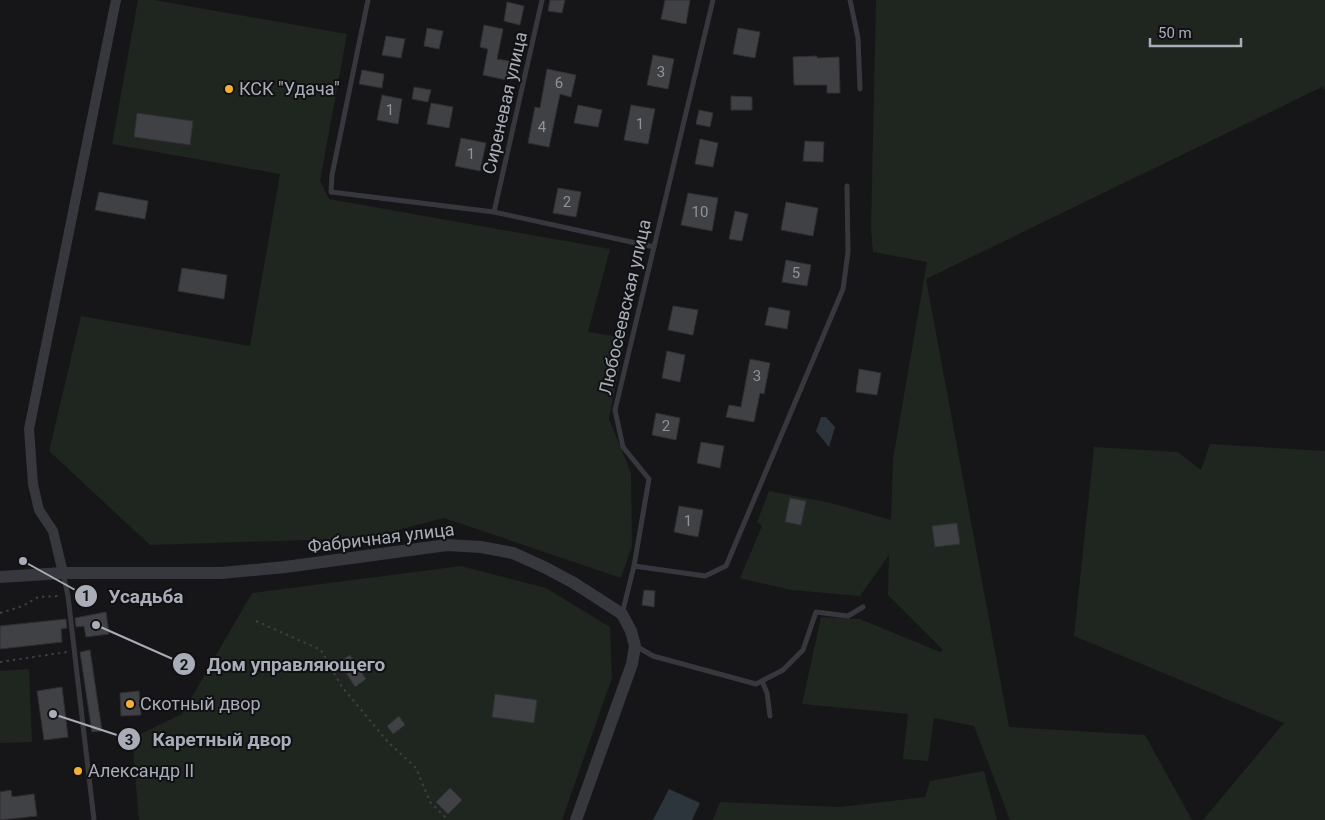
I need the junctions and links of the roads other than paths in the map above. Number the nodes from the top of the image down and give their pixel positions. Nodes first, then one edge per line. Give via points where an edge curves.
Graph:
1 (116, 0) edge
2 (368, 0) edge
3 (542, 0) edge
4 (713, 0) edge
5 (850, 0) edge
6 (860, 89) dead end
7 (846, 186) dead end
8 (494, 212) junction
9 (654, 247) junction
10 (634, 566) junction
11 (62, 573) junction
12 (0, 577) edge
13 (863, 607) dead end
14 (622, 614) junction
15 (635, 646) junction
16 (762, 681) junction
17 (770, 716) dead end
18 (94, 820) edge
19 (576, 820) edge

1 - 11 street via 29,429 33,484 39,510 54,531
2 - 8 lane via 331,192
3 - 8 lane, Сиреневая улица
4 - 9 lane, Любосеевская улица
5 - 6 lane via 858,38
7 - 10 lane via 848,252 843,289 726,566 705,576
8 - 9 lane
9 - 10 lane, Любосеевская улица via 615,410 624,447 649,479
10 - 14 lane, Любосеевская улица
11 - 12 street, Фабричная улица
11 - 14 street, Фабричная улица via 221,573 447,545 481,547 514,553 544,567
11 - 18 lane via 68,596
13 - 16 lane via 848,616 816,612 803,650 783,670
14 - 15 street
15 - 16 lane via 653,656 756,684
15 - 19 street via 632,664
16 - 17 lane

